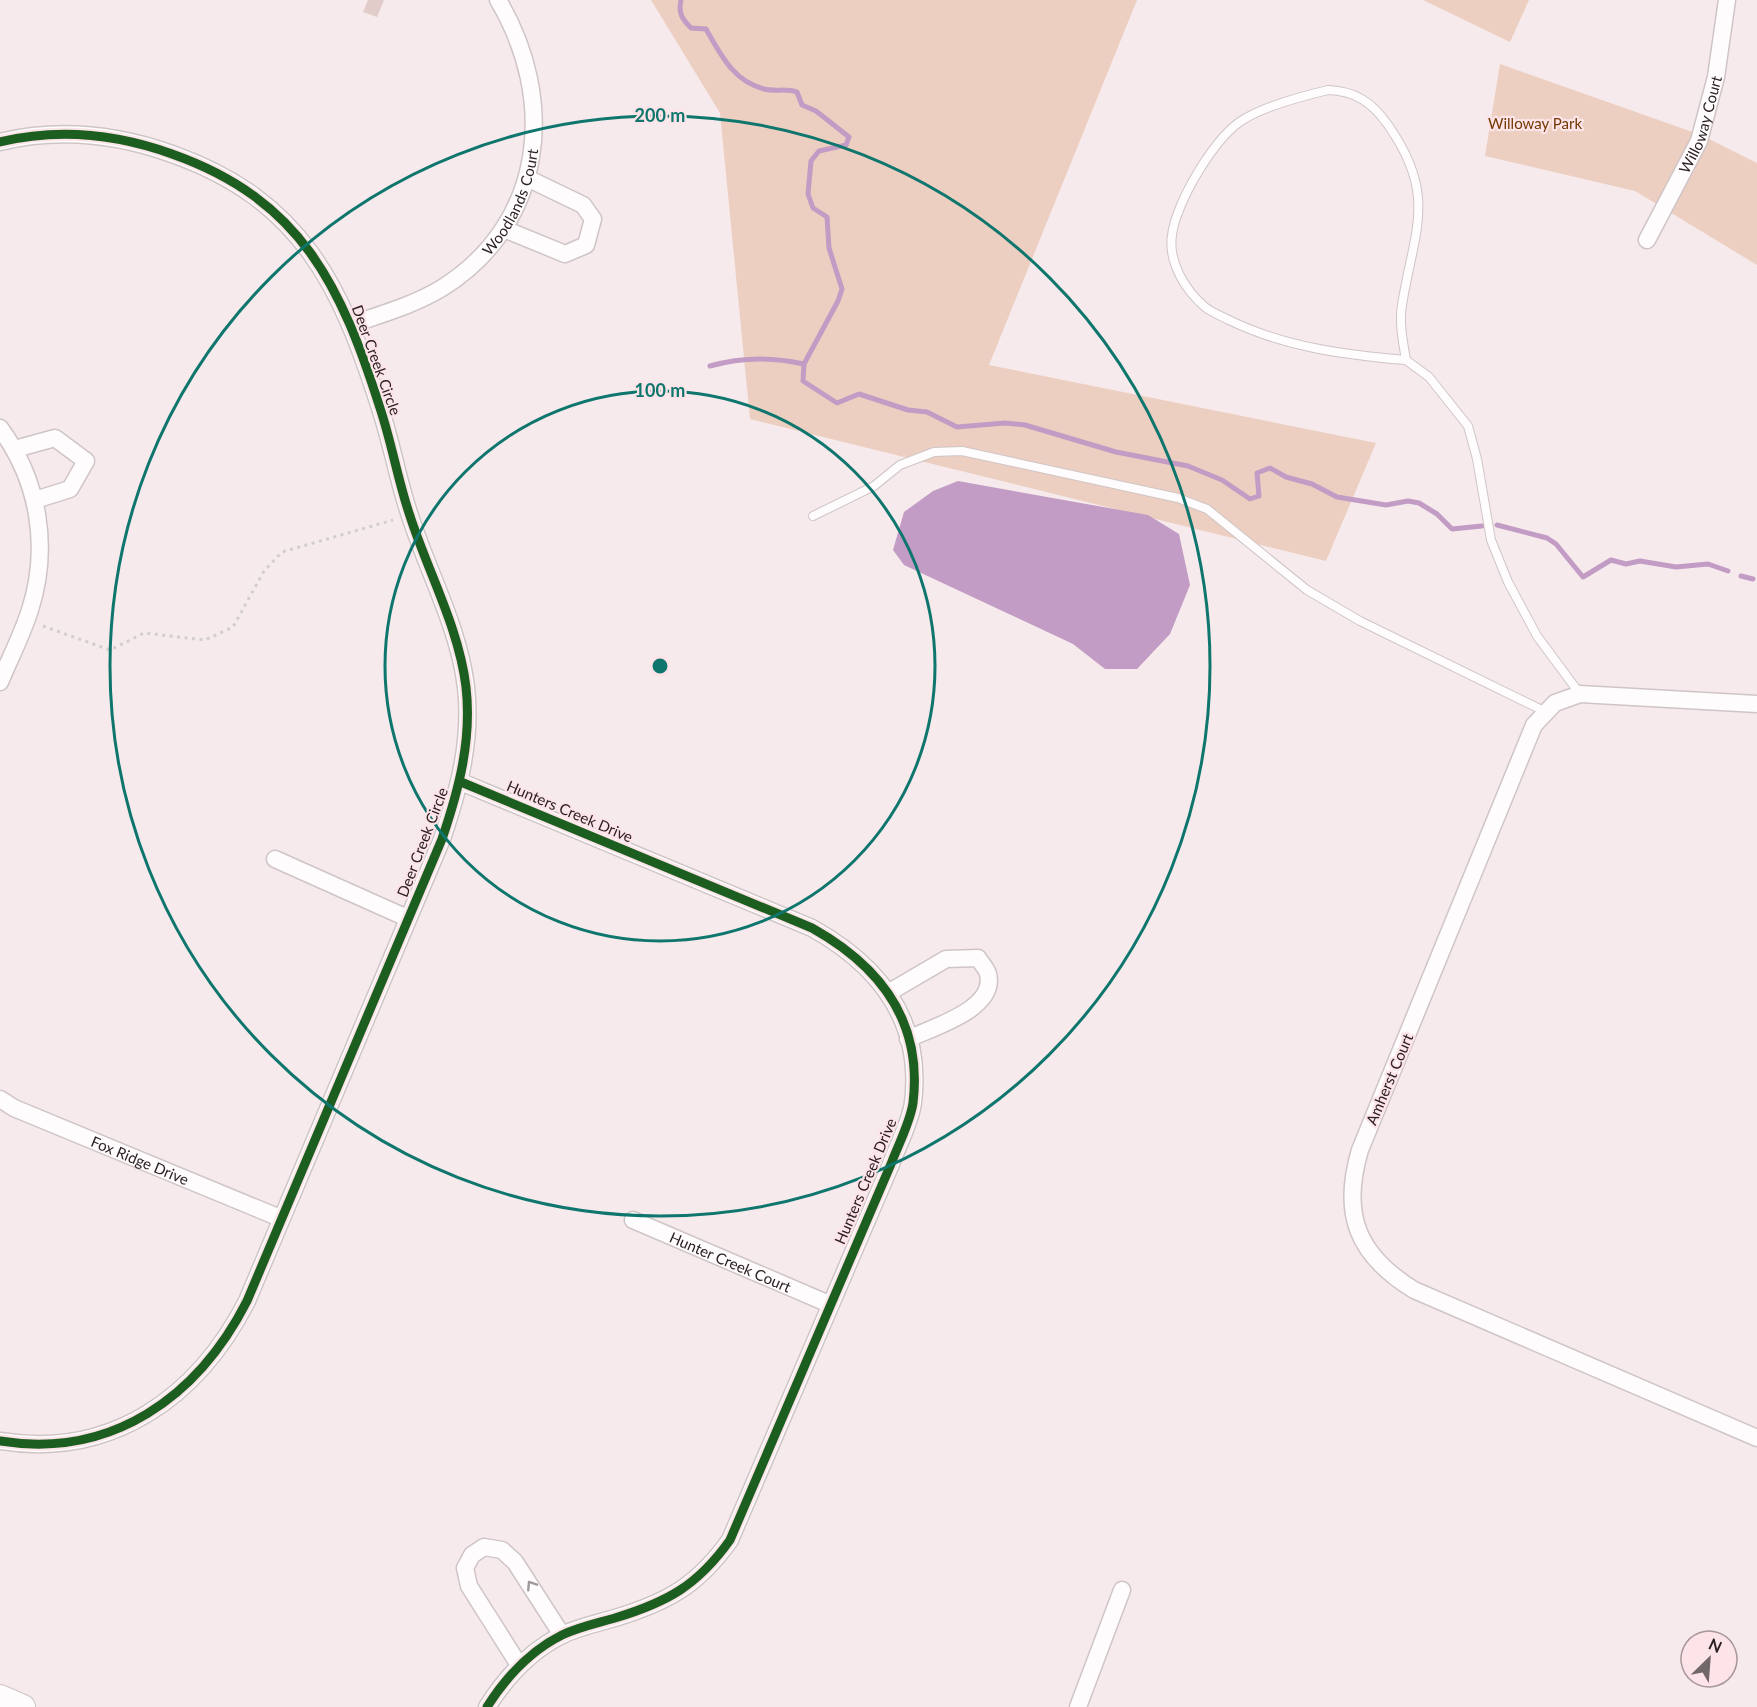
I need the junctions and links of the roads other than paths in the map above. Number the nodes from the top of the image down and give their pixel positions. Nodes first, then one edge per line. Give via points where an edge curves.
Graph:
1 (498, 0) edge
2 (1726, 0) edge
3 (0, 142) edge
4 (527, 178) junction
5 (504, 229) junction
6 (1647, 240) dead end
7 (350, 325) junction
8 (1406, 360) junction
9 (0, 428) edge
10 (15, 449) junction
11 (35, 500) junction
12 (813, 516) dead end
13 (0, 682) edge
14 (1580, 694) junction
15 (1757, 704) edge
16 (1544, 711) junction
17 (461, 782) junction
18 (274, 859) dead end
19 (407, 918) junction
20 (888, 993) junction
21 (908, 1039) junction
22 (0, 1099) edge
23 (280, 1218) junction
24 (633, 1220) dead end
25 (829, 1304) junction
26 (1757, 1438) edge
27 (0, 1441) edge
28 (1122, 1590) dead end
29 (562, 1635) junction
30 (519, 1665) junction
31 (0, 1697) edge
32 (23, 1707) edge
33 (487, 1707) edge
34 (1078, 1707) edge

1 - 4 street, Woodlands Court via 529,72 535,130
2 - 6 street, Willoway Court via 1712,100 1699,141
3 - 7 street, Deer Creek Circle via 38,135 96,136 154,148 206,168 252,195 295,232 326,273
4 - 5 street, Woodlands Court
4 - 5 street via 583,205 593,219 586,244 565,254
5 - 7 street, Woodlands Court via 478,260 443,287 405,306
7 - 17 street, Deer Creek Circle via 381,409 409,515 451,629 466,686
8 - 8 lane via 1402,306 1418,228 1419,196 1397,137 1363,98 1345,90 1309,95 1246,118 1220,138 1176,218 1172,253 1181,281 1205,308 1242,326 1347,355
8 - 14 lane via 1429,378 1468,426 1491,540 1508,582 1537,636
9 - 10 street
10 - 11 street
10 - 11 street via 55,438 86,461 70,489
11 - 13 street via 40,552 37,581 27,620
12 - 16 lane via 874,486 900,465 934,452 962,451 1178,498 1207,509 1307,590 1360,621
14 - 15 street
14 - 16 street
16 - 26 street, Amherst Court via 1533,725 1360,1150 1352,1186 1356,1230 1381,1266 1414,1290
17 - 19 street, Deer Creek Circle via 442,839
17 - 20 street, Hunters Creek Drive via 812,928 840,944 875,974
18 - 19 street
19 - 23 street, Deer Creek Circle
20 - 21 street, Hunters Creek Drive via 898,1006
20 - 21 street via 946,959 978,958 988,973 988,992 976,1007
21 - 25 street, Hunters Creek Drive via 912,1049 913,1104
22 - 23 street, Fox Ridge Drive
23 - 27 street, Deer Creek Circle via 231,1332 206,1366 170,1399 129,1423 81,1439 30,1444
24 - 25 street, Hunter Creek Court
25 - 29 street, Hunters Creek Drive via 741,1519 716,1559 691,1583 661,1602
28 - 34 street
29 - 30 street, Hunters Creek Drive
29 -> 30 street via 515,1562 502,1550 484,1547 472,1555 465,1568 469,1586
30 - 33 street, Hunters Creek Drive
31 - 32 street

